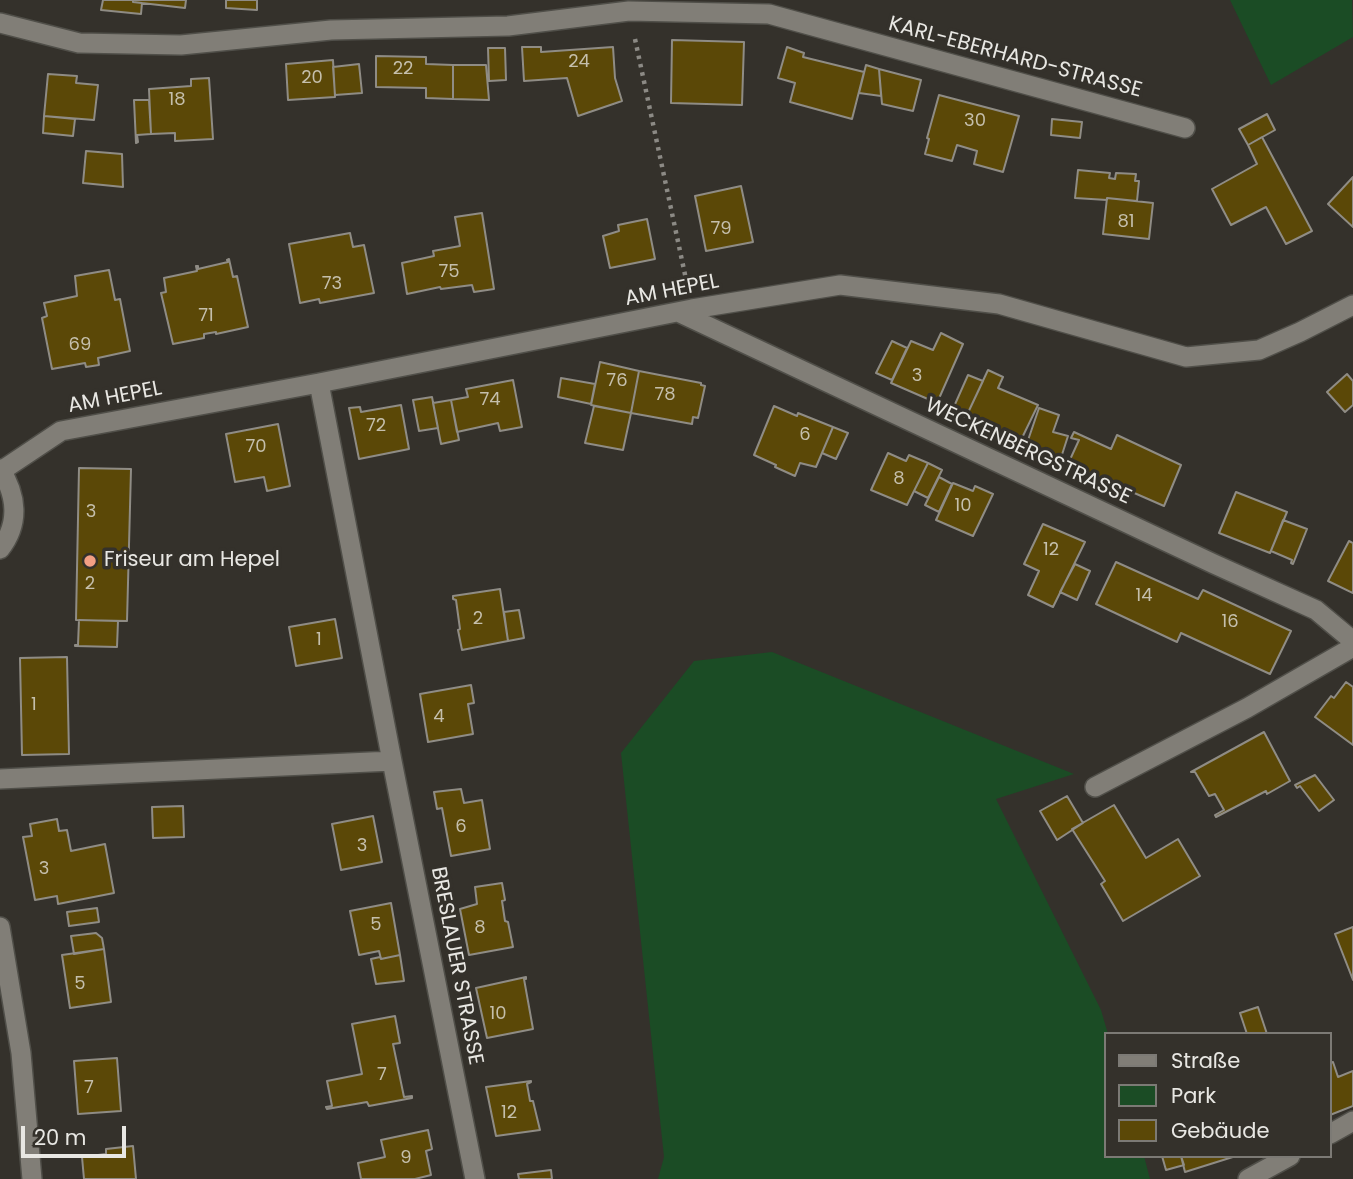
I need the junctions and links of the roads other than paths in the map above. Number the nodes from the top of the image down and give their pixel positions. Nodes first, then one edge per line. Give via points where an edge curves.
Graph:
1 (0, 23) edge
2 (1185, 128) dead end
3 (1353, 305) edge
4 (685, 311) junction
5 (318, 383) junction
6 (1, 470) edge
7 (0, 549) edge
8 (1353, 641) edge
9 (1353, 646) edge
10 (391, 761) junction
11 (0, 779) edge
12 (1095, 787) dead end
13 (0, 926) edge
14 (1353, 1121) edge
15 (1332, 1133) edge
16 (1286, 1158) edge
17 (32, 1179) edge
18 (475, 1179) edge
19 (1248, 1179) edge

1 - 2 street, KARL-EBERHARD-STRASSE via 79,43 181,45 331,30 508,26 629,11 769,14
3 - 4 street, AM HEPEL via 1259,350 1186,357 999,304 840,285
4 - 5 street, AM HEPEL
4 - 8 street, WECKENBERGSTRASSE via 1316,610
5 - 6 street, AM HEPEL via 61,431
5 - 10 street, BRESLAUER STRASSE
6 - 7 street via 11,488 14,508 11,529
9 - 12 street via 1247,708
10 - 11 street
10 - 18 street, BRESLAUER STRASSE
13 - 17 street via 21,1053
14 - 15 street
16 - 19 street

